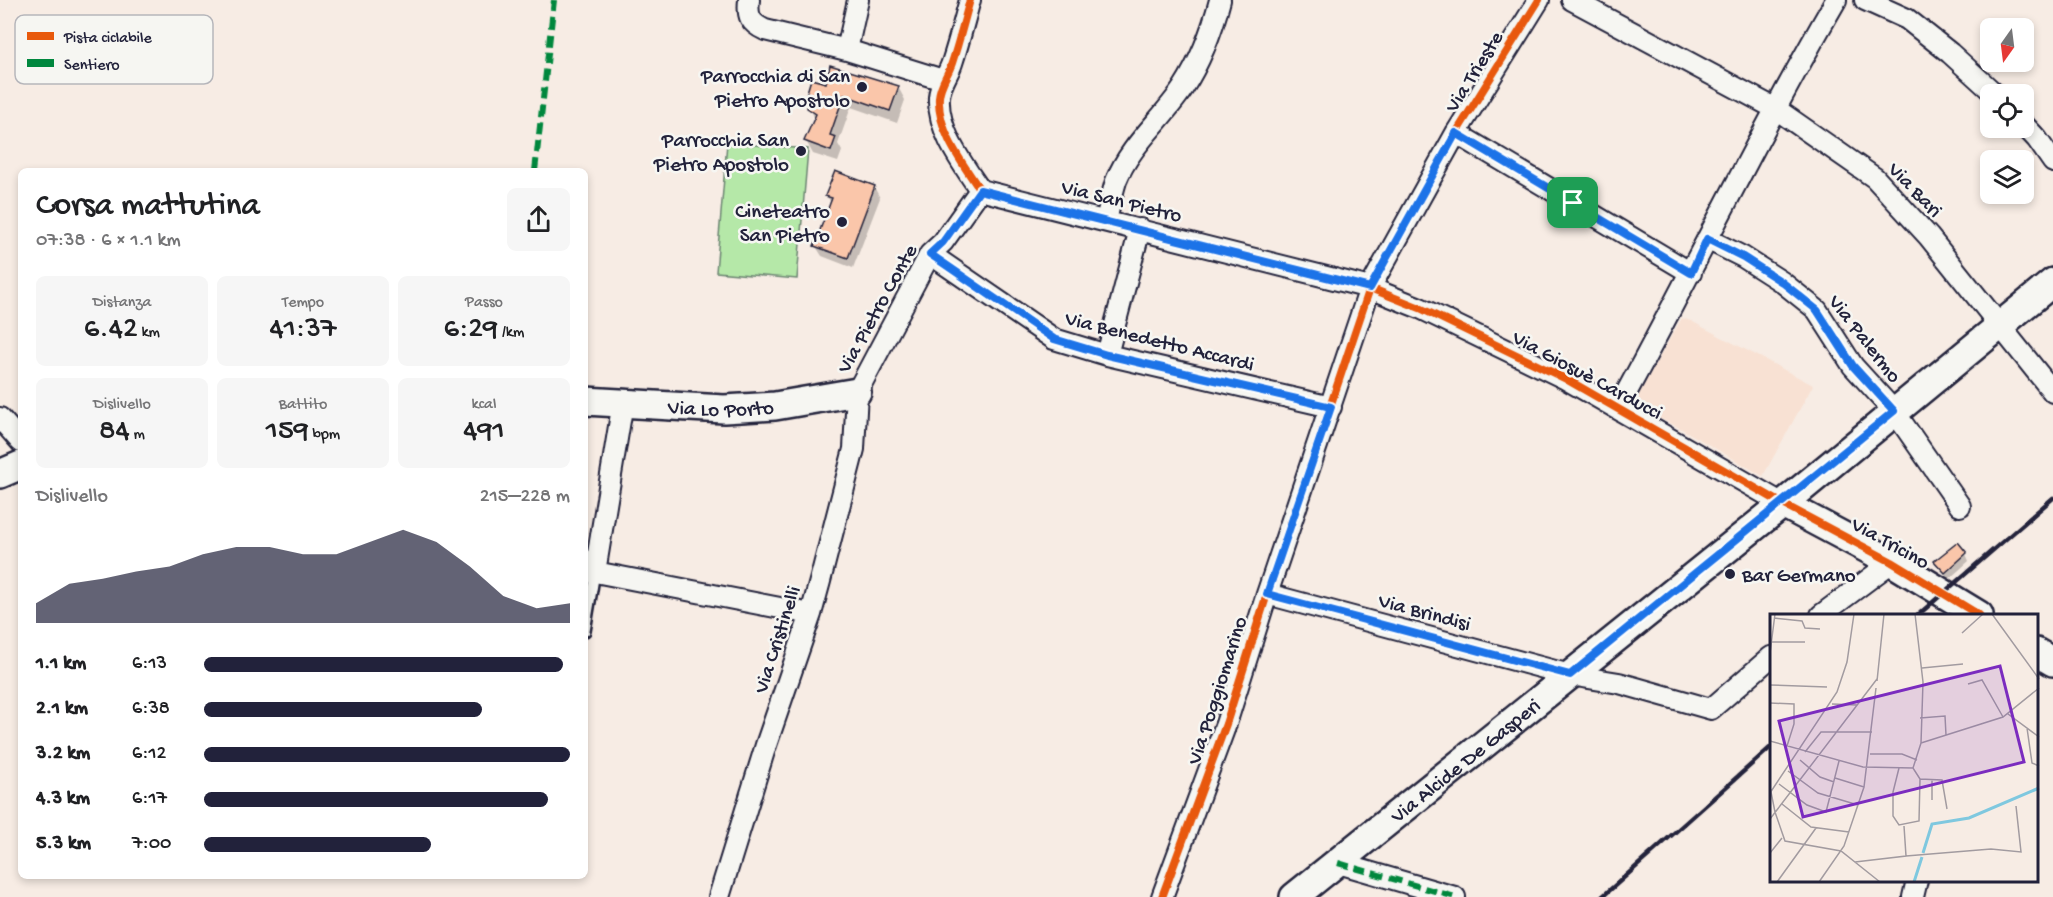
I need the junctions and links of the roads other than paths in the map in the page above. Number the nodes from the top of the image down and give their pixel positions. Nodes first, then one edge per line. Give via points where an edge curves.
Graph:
1 (749, 0) edge
2 (858, 0) edge
3 (970, 0) edge
4 (1220, 0) edge
5 (1539, 0) edge
6 (1572, 0) edge
7 (1836, 0) edge
8 (1865, 0) edge
9 (847, 50) junction
10 (943, 80) junction
11 (1984, 84) edge
12 (1776, 109) junction
13 (1456, 133) junction
14 (2034, 136) edge
15 (2053, 162) edge
16 (980, 190) junction
17 (1106, 221) junction
18 (1140, 229) junction
19 (1707, 239) junction
20 (930, 254) junction
21 (1691, 273) junction
22 (2053, 282) edge
23 (1370, 288) junction
24 (1999, 326) junction
25 (1107, 355) junction
26 (857, 392) junction
27 (2053, 392) edge
28 (588, 401) edge
29 (623, 402) junction
30 (1331, 407) junction
31 (1618, 408) junction
32 (1894, 411) junction
33 (0, 418) edge
34 (18, 439) edge
35 (18, 466) edge
36 (0, 474) edge
37 (1783, 504) junction
38 (1960, 506) dead end
39 (1892, 562) junction
40 (595, 572) junction
41 (1267, 594) junction
42 (588, 614) edge
43 (811, 614) junction
44 (1822, 614) edge
45 (1977, 614) edge
46 (1770, 658) edge
47 (1570, 675) junction
48 (1338, 863) junction
49 (1917, 882) edge
50 (719, 897) edge
51 (1162, 897) edge
52 (1294, 897) edge
53 (1455, 897) edge
54 (1913, 897) edge

1 - 9 street via 752,24
2 - 9 street
3 - 10 street via 951,66
4 - 17 street via 1200,58 1116,181
5 - 13 street, Via Trieste
6 - 12 street, Via Bari
7 - 12 street
8 - 11 street via 1907,19
9 - 10 street
10 - 16 street via 939,98 944,128
12 - 19 street
12 - 24 street, Via Bari via 1875,178 1929,237
13 - 21 street
13 - 23 street, Via Trieste
14 - 15 street
16 - 17 street, Via San Pietro
16 - 20 street, Via Pietro Conte
17 - 18 street, Via San Pietro
18 - 23 street, Via San Pietro
18 - 25 street
19 - 21 street
19 - 32 street, Via Palermo via 1782,282 1817,310 1853,366
20 - 25 street, Via Benedetto Accardi via 1054,339
20 - 26 street, Via Pietro Conte
21 - 31 street
22 - 24 main road, Via Alcide De Gasperi
23 - 30 street, Via Poggiomarino
23 - 31 street, Via Giosuè Carducci via 1557,374
24 - 27 street, Via Bari
24 - 32 main road, Via Alcide De Gasperi
25 - 30 street, Via Benedetto Accardi
26 - 29 main road, Via Lo Porto via 776,406 724,409
26 - 43 street, Via Cristinelli via 854,449
28 - 29 main road, Via Lo Porto
29 - 40 street
30 - 41 street, Via Poggiomarino
31 - 37 street, Via Giosuè Carducci
32 - 37 main road, Via Alcide De Gasperi
32 - 38 street, Via Palermo
33 - 34 street
35 - 36 main road
37 - 39 main road, Via Tricino
37 - 47 main road, Via Alcide De Gasperi
39 - 44 street
39 - 45 main road, Via Tricino
40 - 42 lane
40 - 43 street
41 - 47 street, Via Brindisi
41 - 51 street, Via Poggiomarino via 1226,724
43 - 50 street, Via Cristinelli
46 - 47 street, Via Brindisi via 1712,709 1619,683
47 - 48 main road, Via Alcide De Gasperi
48 - 52 main road, Via Alcide De Gasperi
48 - 53 street
49 - 54 street

